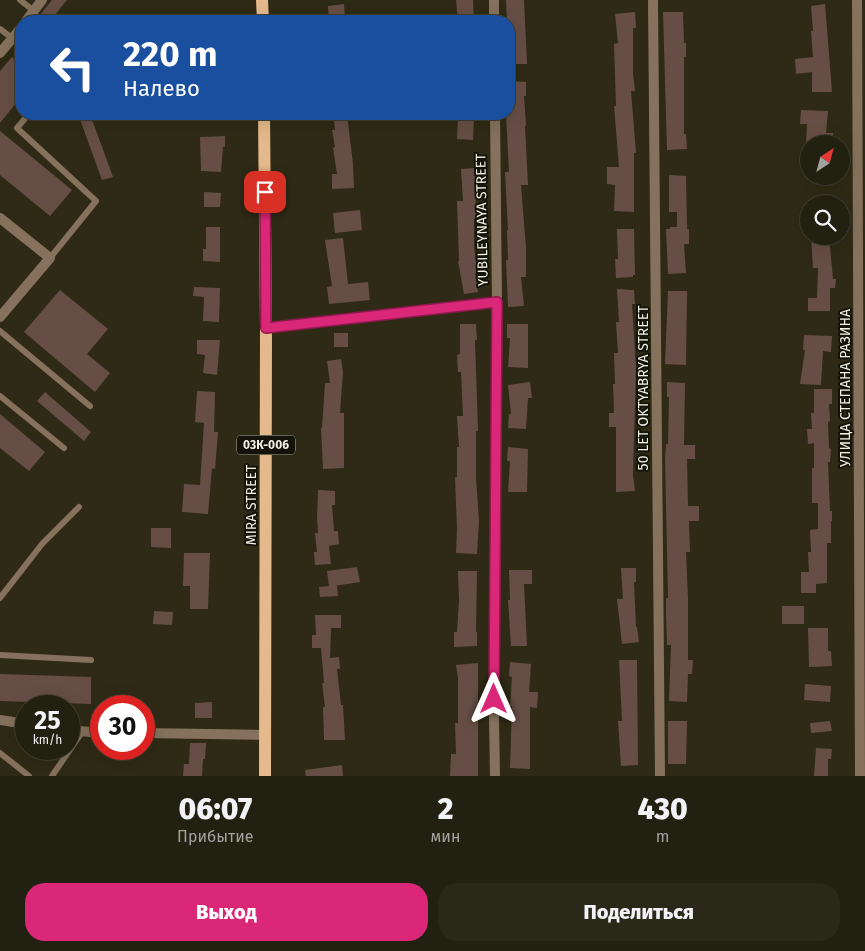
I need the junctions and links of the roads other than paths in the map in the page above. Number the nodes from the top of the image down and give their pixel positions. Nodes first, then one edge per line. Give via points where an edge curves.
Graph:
1 (20, 0) edge
2 (42, 0) edge
3 (262, 0) edge
4 (494, 0) edge
5 (653, 0) edge
6 (857, 0) edge
7 (34, 11) junction
8 (31, 15) edge
9 (263, 15) edge
10 (494, 15) edge
11 (0, 29) edge
12 (15, 40) edge
13 (15, 43) edge
14 (0, 54) edge
15 (24, 120) edge
16 (264, 120) edge
17 (495, 120) edge
18 (0, 218) edge
19 (50, 258) junction
20 (497, 302) junction
21 (0, 317) edge
22 (266, 328) junction
23 (0, 331) edge
24 (0, 396) edge
25 (90, 406) dead end
26 (64, 448) dead end
27 (79, 507) dead end
28 (0, 598) edge
29 (0, 655) edge
30 (91, 660) dead end
31 (0, 720) edge
32 (15, 722) edge
33 (82, 732) joint
34 (90, 732) edge
35 (155, 733) edge
36 (265, 735) junction
37 (0, 753) edge
38 (29, 776) edge
39 (52, 776) edge
40 (265, 776) edge
41 (495, 776) edge
42 (660, 776) edge
43 (860, 776) edge

1 - 7 lane
2 - 7 street
3 - 9 main road
4 - 10 street
5 - 42 street, 50 LET OKTYABRYA STREET
6 - 43 street, УЛИЦА СТЕПАНА РАЗИНА
7 - 8 street
11 - 12 lane
13 - 14 street
15 - 19 lane via 17,128 96,201
16 - 22 main road, MIRA STREET / 03К-006
17 - 20 street, YUBILEYNAYA STREET
18 - 19 street
19 - 21 street
20 - 22 lane
20 - 41 street, YUBILEYNAYA STREET
22 - 36 main road, MIRA STREET / 03К-006
23 - 25 lane
24 - 26 lane
27 - 28 lane via 42,544
29 - 30 lane
31 - 32 street
33 - 34 street
33 - 39 lane
35 - 36 street
36 - 40 main road, MIRA STREET / 03К-006
37 - 38 lane

